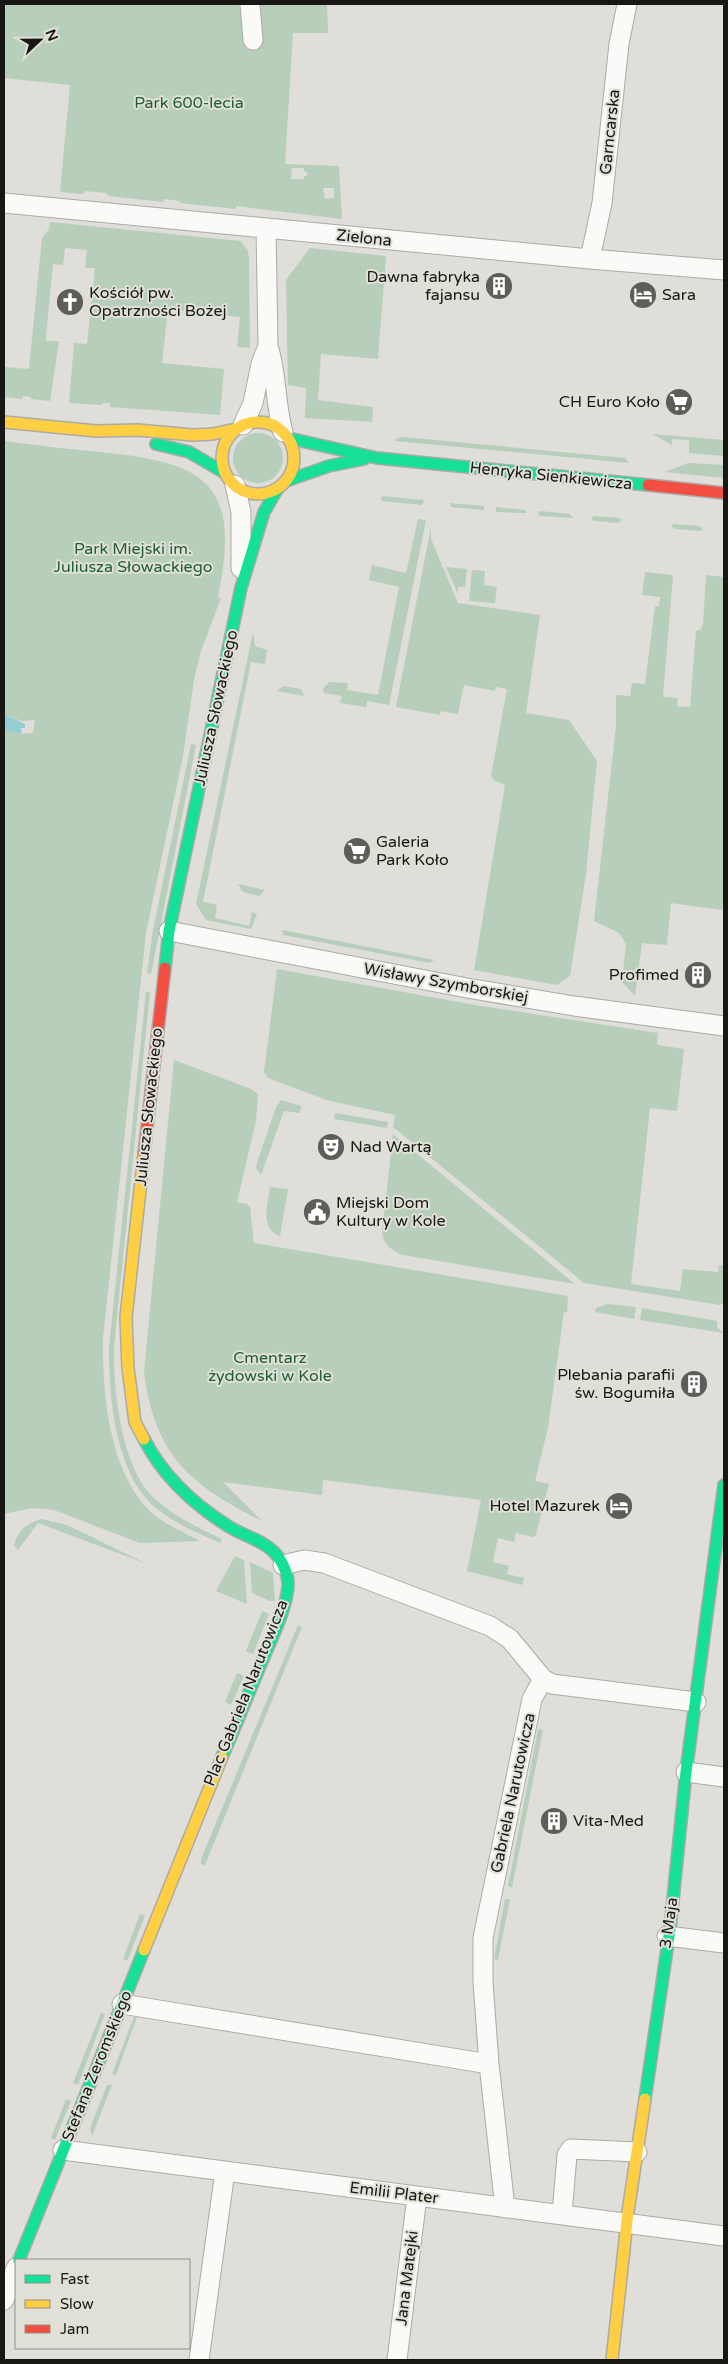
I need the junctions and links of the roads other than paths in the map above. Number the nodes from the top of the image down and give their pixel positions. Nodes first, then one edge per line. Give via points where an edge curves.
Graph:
1 (250, 4) edge
2 (627, 4) edge
3 (253, 40) dead end
4 (4, 203) edge
5 (266, 228) junction
6 (590, 260) junction
7 (724, 270) edge
8 (268, 346) junction
9 (4, 422) edge
10 (240, 427) junction
11 (96, 431) junction
12 (286, 435) junction
13 (377, 458) junction
14 (230, 479) junction
15 (282, 485) junction
16 (724, 493) edge
17 (241, 588) junction
18 (169, 931) junction
19 (724, 1026) edge
20 (724, 1485) edge
21 (719, 1564) edge
22 (283, 1565) junction
23 (543, 1679) junction
24 (696, 1702) junction
25 (686, 1772) junction
26 (724, 1777) edge
27 (175, 1871) joint
28 (667, 1936) junction
29 (724, 1943) edge
30 (122, 2004) junction
31 (489, 2064) junction
32 (63, 2150) junction
33 (638, 2152) junction
34 (225, 2171) junction
35 (416, 2196) junction
36 (505, 2208) junction
37 (562, 2214) junction
38 (627, 2224) junction
39 (724, 2236) edge
40 (19, 2259) edge
41 (15, 2271) edge
42 (4, 2300) edge
43 (199, 2360) edge
44 (397, 2360) edge
45 (612, 2360) edge

1 - 3 street
2 - 6 street, Garncarska via 619,44 602,203
4 - 5 street, Zielona
5 - 6 street, Zielona
5 - 8 street
6 - 7 street, Zielona
8 - 10 street via 253,403
8 - 12 street via 274,366 276,404
9 - 11 street
10 - 11 street via 192,435 138,430
10 - 12 street via 252,422 269,423
10 - 14 street via 228,438 223,449 222,461
11 - 14 street via 189,452 210,462
12 - 13 street, Henryka Sienkiewicza via 305,444 352,450
12 - 15 street via 294,464
13 - 15 street, Henryka Sienkiewicza via 329,466
13 - 16 street, Henryka Sienkiewicza
14 - 15 street via 244,492 256,494 268,493
14 - 17 street, Juliusza Słowackiego via 241,512
15 - 17 street, Juliusza Słowackiego via 264,512
17 - 18 street, Juliusza Słowackiego
18 - 19 street, Wisławy Szymborskiej via 574,1006
18 - 22 street, Juliusza Słowackiego via 126,1317 135,1422 170,1480 230,1527 265,1546
20 - 21 street, 3 Maja
21 - 24 street, 3 Maja
22 - 23 street via 304,1560 324,1563 490,1626 510,1639
22 - 27 street, Plac Gabriela Narutowicza via 288,1585 282,1613
23 - 24 street via 552,1684
23 - 31 street, Gabriela Narutowicza via 532,1699 483,1938
24 - 25 street, 3 Maja
25 - 26 street
25 - 28 street, 3 Maja
27 - 30 street, Stefana Żeromskiego
28 - 29 street
28 - 33 street, 3 Maja
30 - 31 street
30 - 32 street, Stefana Żeromskiego
31 - 36 street, Gabriela Narutowicza
32 - 34 street, Emilii Plater
32 - 40 street, Stefana Żeromskiego
33 - 37 street via 571,2149 567,2155
33 - 38 street, 3 Maja
34 - 35 street, Emilii Plater
34 - 43 street
35 - 36 street, Emilii Plater
35 - 44 street, Jana Matejki
36 - 37 street, Emilii Plater
37 - 38 street, Emilii Plater
38 - 39 street, Emilii Plater
38 - 45 street, 3 Maja
41 - 42 street

